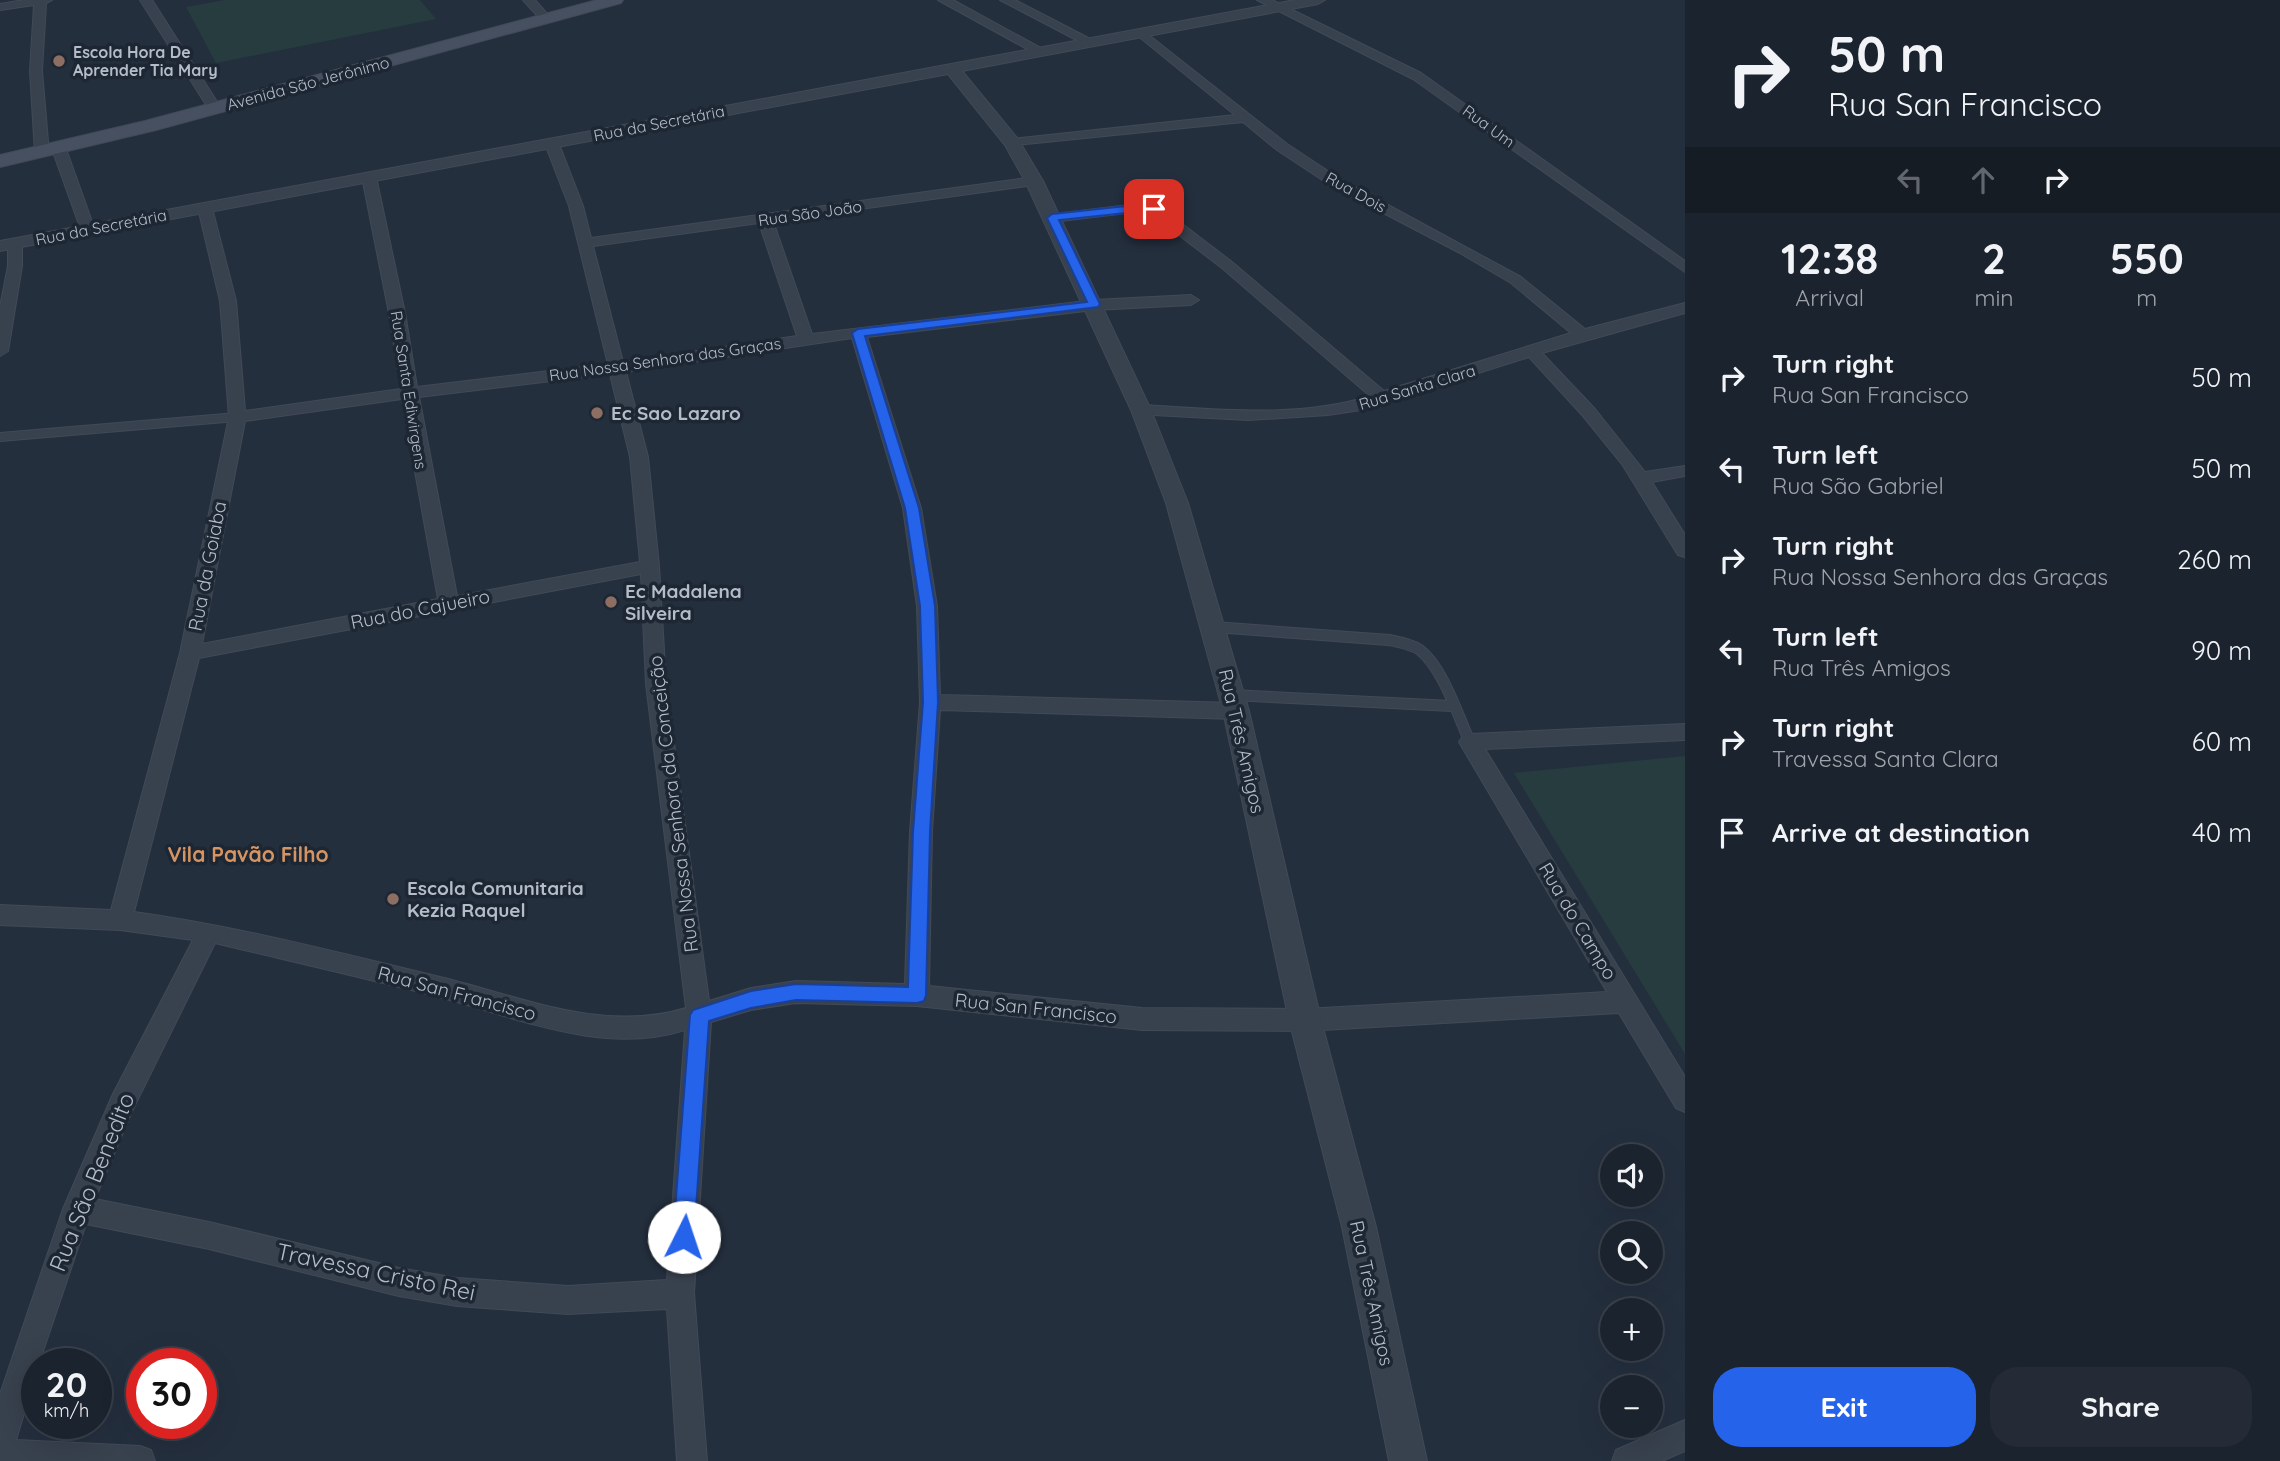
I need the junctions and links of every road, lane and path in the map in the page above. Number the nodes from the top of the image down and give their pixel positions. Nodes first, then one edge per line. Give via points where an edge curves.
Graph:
1 (146, 0) edge
2 (529, 0) edge
3 (615, 0) edge
4 (944, 0) edge
5 (1006, 0) edge
6 (1262, 0) edge
7 (1318, 0) edge
8 (43, 1) edge
9 (0, 7) edge
10 (1278, 8) junction
11 (546, 19) junction
12 (1142, 33) junction
13 (1092, 43) junction
14 (1042, 52) junction
15 (952, 69) junction
16 (215, 108) junction
17 (1243, 118) junction
18 (1012, 143) junction
19 (552, 144) junction
20 (51, 151) junction
21 (0, 161) edge
22 (369, 177) junction
23 (1034, 181) junction
24 (205, 208) junction
25 (1052, 218) junction
26 (765, 220) junction
27 (88, 230) junction
28 (586, 243) junction
29 (7, 244) edge
30 (1685, 268) edge
31 (1191, 300) dead end
32 (1094, 304) junction
33 (1685, 308) edge
34 (858, 333) junction
35 (1582, 335) junction
36 (806, 339) junction
37 (0, 351) edge
38 (1532, 351) junction
39 (617, 368) junction
40 (410, 393) junction
41 (1381, 397) junction
42 (1140, 410) junction
43 (237, 417) junction
44 (0, 437) edge
45 (1685, 471) edge
46 (1640, 478) junction
47 (1685, 551) edge
48 (650, 566) junction
49 (449, 604) junction
50 (1214, 627) junction
51 (190, 653) junction
52 (930, 702) junction
53 (1234, 703) junction
54 (1452, 706) junction
55 (1685, 732) edge
56 (1470, 742) junction
57 (0, 915) edge
58 (120, 920) junction
59 (209, 932) junction
60 (917, 995) junction
61 (1626, 1002) junction
62 (699, 1015) junction
63 (1304, 1020) junction
64 (1685, 1100) edge
65 (77, 1209) junction
66 (680, 1293) junction
67 (1685, 1435) edge
68 (0, 1442) edge
69 (0, 1454) edge
70 (140, 1461) edge
71 (692, 1461) edge
72 (1408, 1461) edge
73 (1627, 1461) edge

1 - 16 street
2 - 11 street
3 - 11 main road, Avenida São Jerônimo
4 - 14 street
5 - 13 street
6 - 10 street, Rua Um
7 - 10 street, Rua da Secretária
8 - 9 street
8 - 20 street via 36,71
10 - 12 street, Rua da Secretária
10 - 30 street, Rua Um via 1417,76
11 - 16 main road, Avenida São Jerônimo
12 - 13 street, Rua da Secretária
12 - 17 street, Rua Dois
13 - 14 street, Rua da Secretária
14 - 15 street, Rua da Secretária
15 - 18 street, Rua Três Amigos
15 - 19 street, Rua da Secretária
16 - 20 main road, Avenida São Jerônimo
17 - 18 street
17 - 35 street, Rua Dois via 1335,183 1516,281
18 - 23 street, Rua Três Amigos
19 - 22 street, Rua da Secretária
19 - 28 street, Rua Nossa Senhora da Conceição
20 - 21 main road, Avenida São Jerônimo
20 - 27 street
22 - 24 street, Rua da Secretária
22 - 40 street, Rua Santa Ediwirgens
23 - 25 street, Rua Três Amigos
23 - 26 street, Rua São João
24 - 27 street, Rua da Secretária
24 - 43 street, Rua da Goiaba via 228,301
25 - 32 street, Rua Três Amigos
25 - 41 street via 1154,209
26 - 28 street, Rua São João
26 - 36 street
27 - 29 street, Rua da Secretária
28 - 39 street, Rua Nossa Senhora da Conceição
29 - 37 street via 15,266
31 - 32 street, Rua Nossa Senhora das Graças
32 - 34 street, Rua Nossa Senhora das Graças
32 - 42 street, Rua Três Amigos
33 - 35 street, Rua Santa Clara
34 - 36 street, Rua Nossa Senhora das Graças
34 - 52 street via 912,508 927,606
35 - 38 street, Rua Santa Clara
36 - 39 street, Rua Nossa Senhora das Graças
38 - 41 street, Rua Santa Clara
38 - 46 street via 1573,393
39 - 40 street, Rua Nossa Senhora das Graças
39 - 48 street, Rua Nossa Senhora da Conceição via 639,457
40 - 43 street, Rua Nossa Senhora das Graças
40 - 49 street, Rua Santa Ediwirgens
41 - 42 street, Rua Santa Clara via 1322,412 1226,415
42 - 50 street, Rua Três Amigos via 1177,503
43 - 44 lane
43 - 51 street, Rua da Goiaba
45 - 46 street
46 - 47 street
48 - 49 street, Rua do Cajueiro
48 - 62 street, Rua Nossa Senhora da Conceição via 664,764
49 - 51 street, Rua do Cajueiro
50 - 53 street, Rua Três Amigos
50 - 54 lane via 1412,645 1423,653
51 - 58 street, Rua da Goiaba
52 - 53 street
52 - 60 street
53 - 54 lane
53 - 63 street, Rua Três Amigos
54 - 56 lane
55 - 56 street
56 - 61 street, Rua do Campo
57 - 58 street, Rua San Francisco
58 - 59 street, Rua San Francisco
59 - 62 street, Rua San Francisco via 599,1027 637,1028
59 - 65 street, Rua São Benedito via 112,1125
60 - 62 street, Rua San Francisco via 796,992 751,999
60 - 63 street, Rua San Francisco via 1142,1019
61 - 63 street, Rua San Francisco
61 - 64 street, Rua do Campo
62 - 66 street, Rua Nossa Senhora da Conceição
63 - 72 street, Rua Três Amigos via 1359,1227
65 - 66 street, Travessa Cristo Rei via 456,1292 535,1300
65 - 68 street, Rua São Benedito
66 - 71 street, Rua Nossa Senhora da Conceição
67 - 73 street
69 - 70 street

